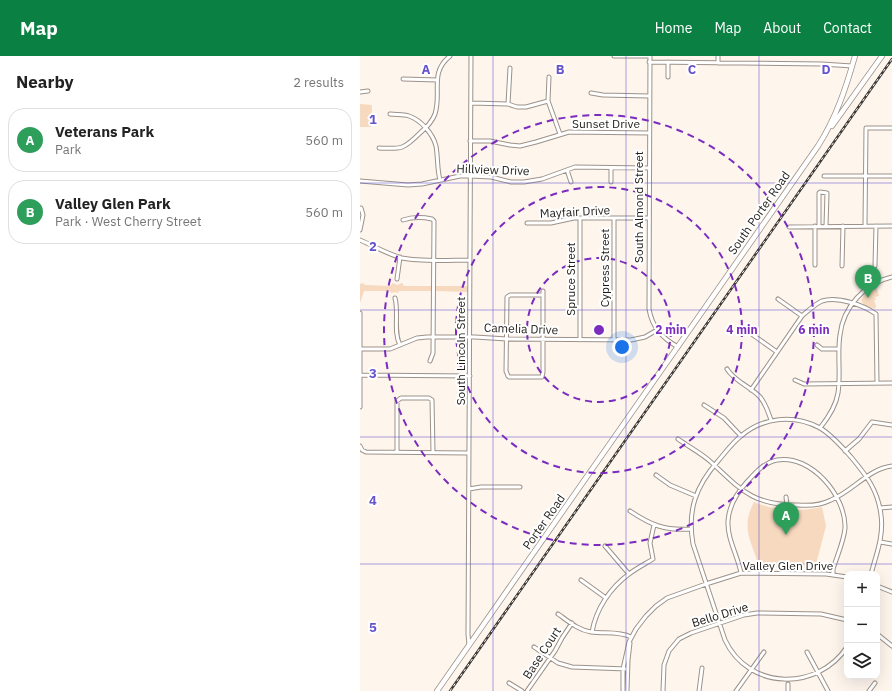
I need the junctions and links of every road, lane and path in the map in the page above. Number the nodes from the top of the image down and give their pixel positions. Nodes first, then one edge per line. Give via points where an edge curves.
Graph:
1 (450, 56) edge
2 (471, 56) edge
3 (614, 56) edge
4 (650, 56) edge
5 (718, 56) edge
6 (855, 56) edge
7 (882, 56) edge
8 (649, 62) junction
9 (668, 62) junction
10 (718, 63) junction
11 (852, 66) junction
12 (510, 68) dead end
13 (549, 77) dead end
14 (668, 77) dead end
15 (403, 79) dead end
16 (437, 80) junction
17 (368, 91) dead end
18 (360, 92) edge
19 (591, 93) dead end
20 (649, 96) junction
21 (548, 101) junction
22 (471, 102) junction
23 (508, 104) junction
24 (390, 114) dead end
25 (426, 128) junction
26 (892, 128) edge
27 (828, 130) junction
28 (649, 133) junction
29 (560, 134) junction
30 (470, 141) junction
31 (379, 148) dead end
32 (611, 168) junction
33 (649, 168) junction
34 (567, 170) junction
35 (470, 176) junction
36 (824, 176) dead end
37 (866, 176) junction
38 (892, 176) edge
39 (440, 180) junction
40 (360, 182) edge
41 (571, 182) dead end
42 (610, 182) dead end
43 (361, 208) dead end
44 (580, 218) junction
45 (648, 218) junction
46 (614, 219) junction
47 (403, 220) dead end
48 (527, 223) dead end
49 (789, 226) dead end
50 (817, 226) junction
51 (826, 226) junction
52 (843, 226) junction
53 (865, 226) junction
54 (876, 226) junction
55 (892, 226) edge
56 (360, 230) edge
57 (360, 240) edge
58 (400, 257) junction
59 (434, 260) junction
60 (470, 260) junction
61 (815, 265) dead end
62 (842, 266) dead end
63 (875, 266) dead end
64 (892, 277) edge
65 (397, 279) dead end
66 (543, 291) dead end
67 (543, 295) junction
68 (395, 298) dead end
69 (778, 299) dead end
70 (852, 303) junction
71 (360, 313) edge
72 (802, 316) junction
73 (657, 330) junction
74 (753, 335) dead end
75 (433, 337) junction
76 (470, 337) junction
77 (507, 339) junction
78 (543, 339) junction
79 (580, 340) junction
80 (614, 340) junction
81 (817, 345) dead end
82 (400, 346) junction
83 (678, 347) junction
84 (360, 349) edge
85 (839, 349) junction
86 (777, 352) junction
87 (430, 361) dead end
88 (667, 364) joint
89 (727, 369) dead end
90 (360, 375) edge
91 (470, 376) junction
92 (795, 380) dead end
93 (877, 383) junction
94 (892, 383) edge
95 (839, 384) junction
96 (752, 390) junction
97 (704, 405) dead end
98 (360, 407) edge
99 (772, 420) junction
100 (892, 425) edge
101 (820, 428) junction
102 (741, 436) junction
103 (678, 439) dead end
104 (360, 446) edge
105 (845, 451) junction
106 (397, 452) junction
107 (433, 452) junction
108 (469, 453) junction
109 (714, 465) junction
110 (892, 466) edge
111 (656, 476) dead end
112 (867, 476) junction
113 (520, 487) dead end
114 (469, 489) junction
115 (740, 489) junction
116 (696, 496) junction
117 (837, 497) junction
118 (786, 498) dead end
119 (786, 505) junction
120 (892, 507) edge
121 (880, 508) junction
122 (630, 511) dead end
123 (654, 525) junction
124 (691, 529) junction
125 (880, 542) junction
126 (892, 544) edge
127 (605, 546) dead end
128 (872, 571) edge
129 (629, 574) junction
130 (741, 574) junction
131 (833, 574) junction
132 (844, 576) edge
133 (581, 580) dead end
134 (706, 584) junction
135 (880, 587) edge
136 (892, 592) edge
137 (606, 598) junction
138 (558, 614) dead end
139 (844, 619) edge
140 (720, 623) junction
141 (572, 624) junction
142 (592, 632) junction
143 (880, 636) edge
144 (631, 637) junction
145 (469, 646) junction
146 (892, 646) edge
147 (534, 647) dead end
148 (844, 651) edge
149 (764, 652) dead end
150 (807, 652) dead end
151 (550, 658) junction
152 (702, 668) dead end
153 (622, 669) junction
154 (627, 670) junction
155 (750, 672) junction
156 (754, 675) dead end
157 (819, 676) junction
158 (815, 679) dead end
159 (510, 683) dead end
160 (874, 683) dead end
161 (784, 684) dead end
162 (788, 684) junction
163 (794, 684) dead end
164 (437, 691) edge
165 (522, 691) edge
166 (527, 691) edge
167 (623, 691) edge
168 (627, 691) edge
169 (663, 691) edge
170 (699, 691) edge
171 (736, 691) edge
172 (788, 691) edge
173 (828, 691) edge
174 (869, 691) edge

1 - 16 street via 441,65
2 - 22 street, South Lincoln Street
3 - 4 street
4 - 8 street, South Almond Street
5 - 10 street
6 - 11 street, South Porter Road
7 - 27 street via 835,124
8 - 9 street
8 - 20 street, South Almond Street
9 - 10 street
9 - 14 street
10 - 11 street
11 - 27 street, South Porter Road via 840,104
12 - 23 street
13 - 21 street
15 - 16 street
16 - 25 street via 436,112
17 - 18 street
19 - 20 street
20 - 28 street, South Almond Street
21 - 23 street via 526,107
21 - 29 street
22 - 23 street
22 - 30 street, South Lincoln Street
24 - 25 street via 411,116
25 - 31 street via 404,147
25 - 39 street via 434,137
26 - 37 street via 866,128
27 - 83 street, South Porter Road
28 - 29 street, Sunset Drive
28 - 33 street, South Almond Street
29 - 30 street, Sunset Drive via 520,146
30 - 35 street, South Lincoln Street
32 - 33 street, Hillview Drive
32 - 34 street, Hillview Drive via 575,167
32 - 42 street
33 - 45 street, South Almond Street
34 - 35 street, Hillview Drive via 524,182
34 - 41 street
35 - 39 street, Hillview Drive
35 - 60 street, South Lincoln Street
36 - 37 street
37 - 38 street
37 - 53 street
39 - 40 street, Hillview Drive via 400,185
43 - 56 street
44 - 46 street, Mayfair Drive
44 - 48 street, Mayfair Drive via 551,223
44 - 79 street, Spruce Street
45 - 46 street, Mayfair Drive
45 - 73 street, South Almond Street via 649,309 651,320
46 - 80 street, Cypress Street
47 - 59 street via 433,220
49 - 50 street
50 - 51 street
50 - 51 street via 820,192 827,193
50 - 61 street
51 - 52 street
52 - 53 street
52 - 62 street
53 - 54 street
54 - 55 street
54 - 63 street
57 - 58 street
58 - 59 street
58 - 65 street
59 - 60 street
59 - 75 street
60 - 76 street, South Lincoln Street
64 - 70 street via 869,287
66 - 67 street
67 - 77 street via 508,296
67 - 78 street
68 - 82 street
69 - 72 street
70 - 72 street via 833,299 812,307
70 - 85 street via 842,325
70 - 93 street via 876,314
71 - 84 street
72 - 86 street
73 - 80 street, Camelia Drive via 640,339
73 - 83 street, South Almond Street
74 - 86 street
75 - 76 street, Camelia Drive
75 - 82 street, Camelia Drive via 417,338
75 - 87 street
76 - 77 street, Camelia Drive
76 - 91 street, South Lincoln Street
77 - 78 street, Camelia Drive
77 - 78 street via 508,376 512,378 542,377
78 - 79 street, Camelia Drive
79 - 80 street, Camelia Drive
81 - 85 street via 822,348
82 - 84 street, Camelia Drive via 390,349
83 - 88 street, South Porter Road
84 - 90 street
85 - 95 street
86 - 96 street
88 - 145 street, Porter Road
89 - 96 street via 732,376
90 - 91 street
90 - 98 street
91 - 108 street, South Lincoln Street
92 - 95 street via 804,384
93 - 94 street
93 - 95 street
95 - 101 street via 835,405
96 - 99 street via 761,398
97 - 102 street via 724,418
99 - 101 street via 797,420
99 - 102 street via 756,426
100 - 105 street via 872,422 859,439
101 - 105 street
102 - 109 street
103 - 109 street
104 - 106 street via 366,452
105 - 112 street
106 - 107 street
106 - 107 street via 398,399 401,398 432,399
107 - 108 street
108 - 114 street, South Lincoln Street
109 - 115 street
109 - 116 street via 704,478
110 - 112 street via 879,469
111 - 116 street via 670,486
112 - 117 street
112 - 121 street via 875,490
113 - 114 street
114 - 145 street, South Lincoln Street
115 - 117 street via 754,473 769,463 792,460 813,469
115 - 119 street via 761,501
115 - 130 street via 732,504 728,521 729,534
116 - 124 street
117 - 119 street via 813,505
117 - 131 street via 843,512 845,528
118 - 119 street
120 - 121 street
121 - 125 street
122 - 123 street
123 - 124 street via 672,529
123 - 129 street via 650,543 653,559
124 - 134 street via 693,544
125 - 126 street
125 - 128 street
127 - 129 street
129 - 137 street
130 - 131 street, Valley Glen Drive
130 - 134 street, Valley Glen Drive
131 - 132 street, Valley Glen Drive
133 - 137 street
134 - 140 street
134 - 144 street, Valley Glen Drive via 661,602 646,616
135 - 136 street
137 - 142 street via 595,617
138 - 141 street
139 - 140 street, Bello Drive via 821,614 756,613
140 - 155 street via 732,654 739,664
140 - 169 street, Bello Drive via 691,633 671,647 664,665
141 - 142 street
141 - 151 street, Base Court
142 - 144 street via 616,632
143 - 146 street
144 - 153 street, Valley Glen Drive
144 - 154 street, Valley Glen Drive
145 - 164 street, Porter Road
147 - 151 street
148 - 157 street via 835,664
149 - 155 street
150 - 157 street
151 - 153 street via 572,668
151 - 166 street, Base Court
152 - 170 street
153 - 154 street
153 - 167 street, Valley Glen Drive
154 - 168 street, Valley Glen Drive
155 - 156 street
155 - 171 street
157 - 158 street
157 - 173 street
159 - 165 street, Base Court
160 - 174 street
161 - 162 street
162 - 163 street
162 - 172 street

